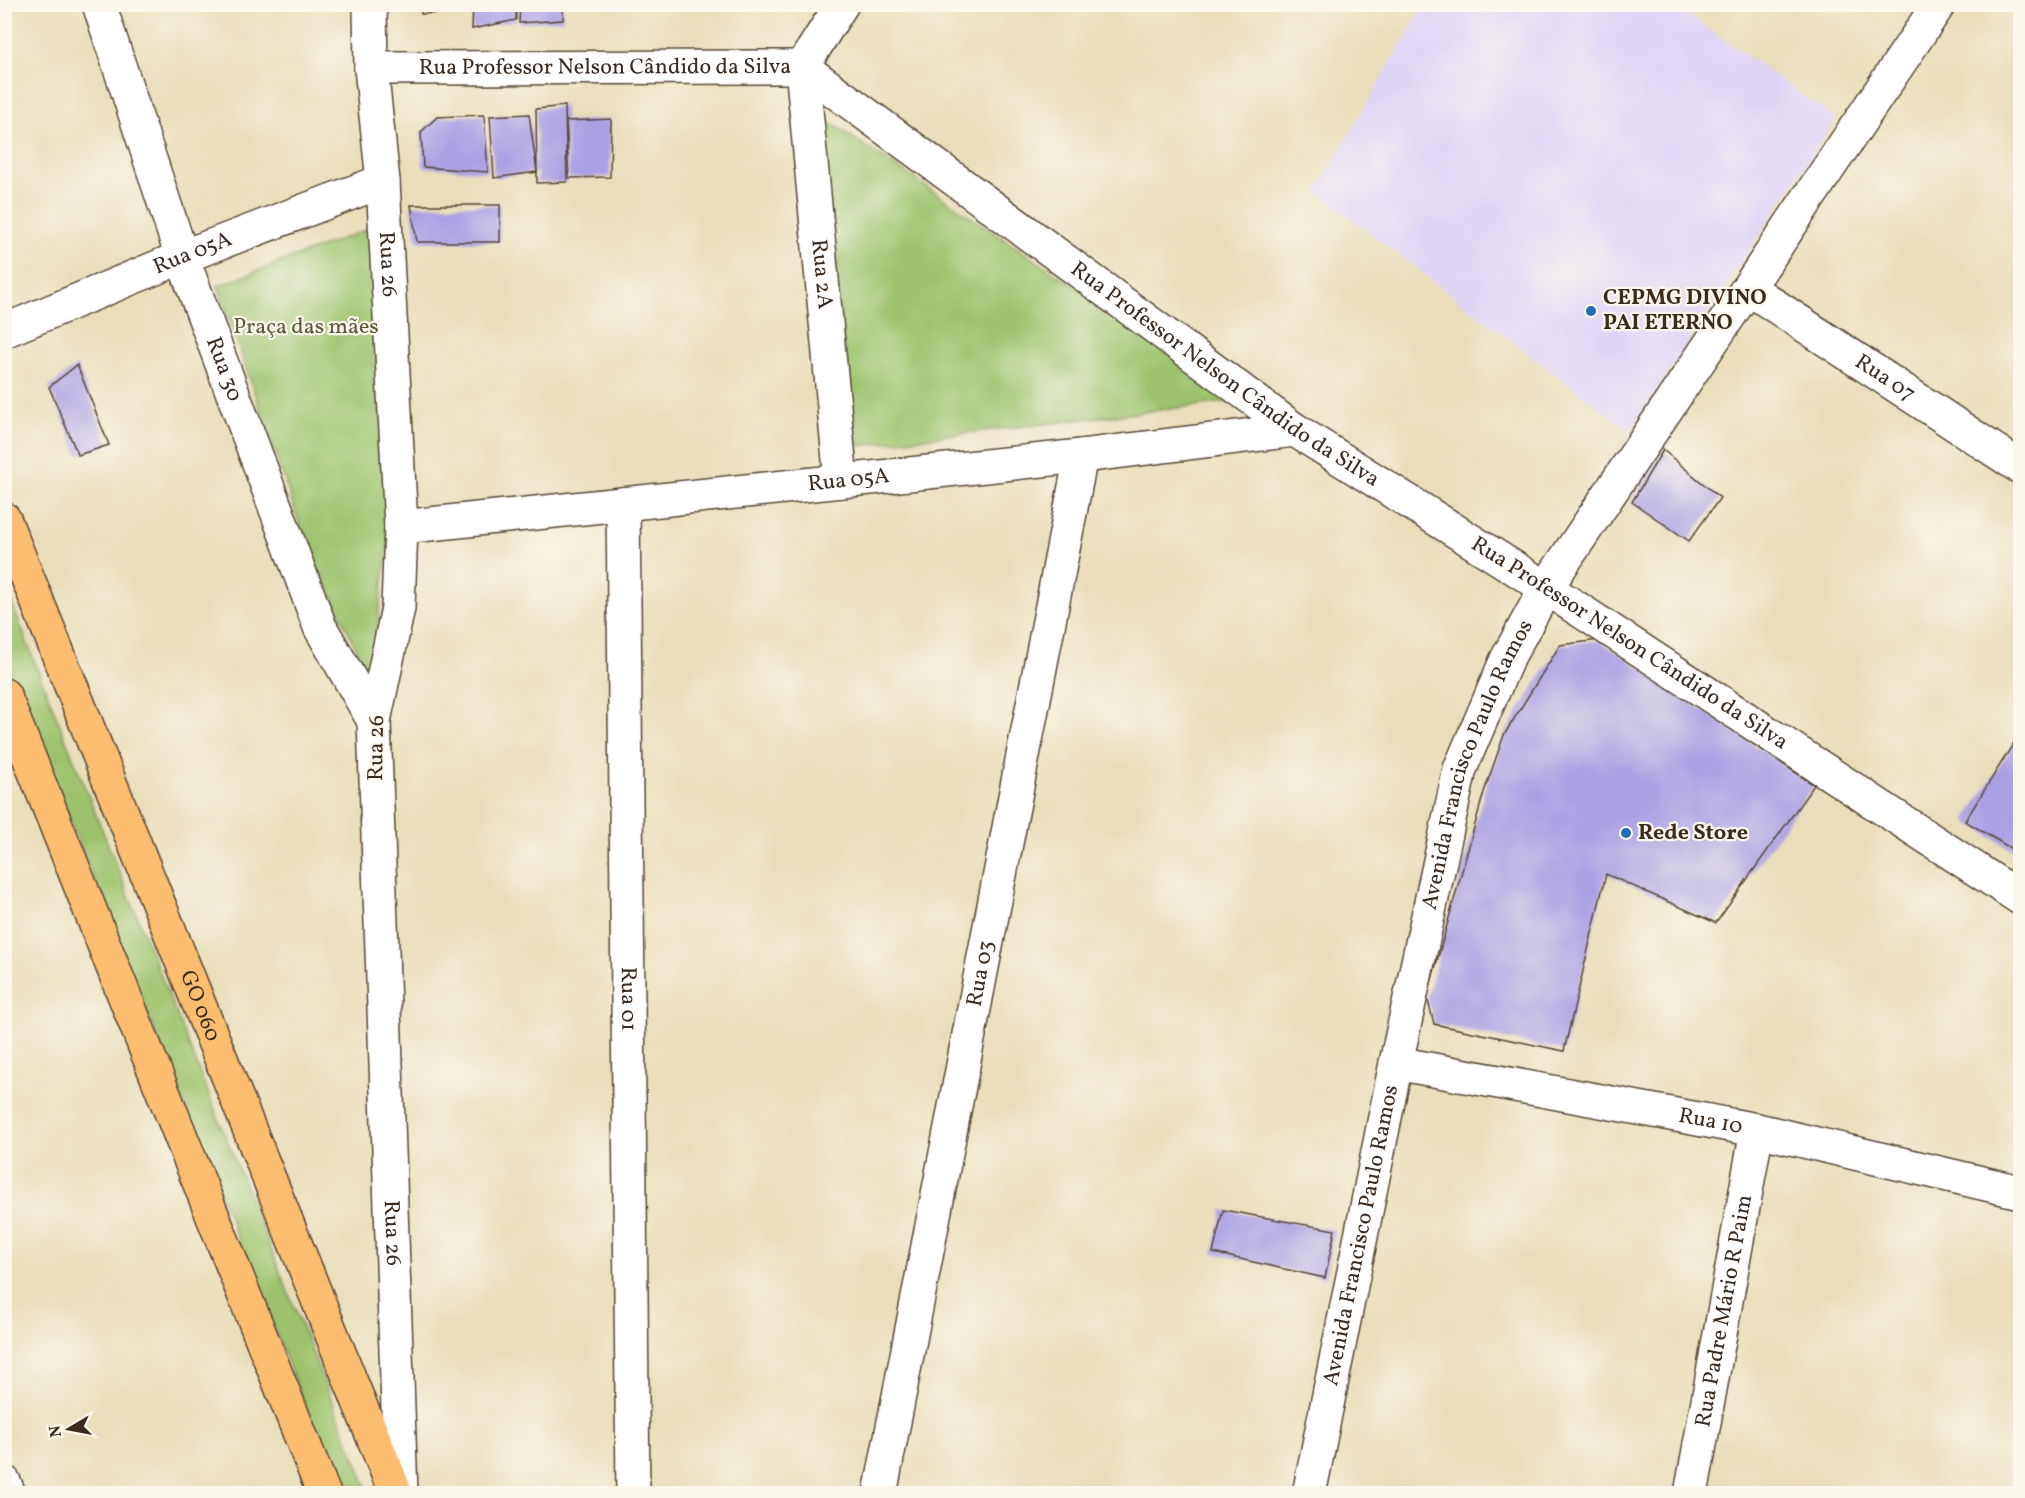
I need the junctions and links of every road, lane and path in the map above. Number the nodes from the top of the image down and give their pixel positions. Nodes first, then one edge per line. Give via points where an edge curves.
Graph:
1 (99, 4) edge
2 (370, 4) edge
3 (842, 4) edge
4 (1939, 4) edge
5 (802, 67) junction
6 (371, 68) junction
7 (382, 181) junction
8 (182, 257) junction
9 (1748, 288) junction
10 (4, 331) edge
11 (1295, 430) junction
12 (1081, 456) junction
13 (2020, 467) edge
14 (841, 481) junction
15 (623, 504) junction
16 (4, 519) edge
17 (401, 527) junction
18 (1546, 588) junction
19 (4, 695) edge
20 (374, 721) junction
21 (2020, 898) edge
22 (1396, 1063) junction
23 (1757, 1130) junction
24 (2020, 1192) edge
25 (4, 1482) edge
26 (9, 1494) edge
27 (324, 1494) edge
28 (396, 1494) edge
29 (401, 1494) edge
30 (633, 1494) edge
31 (880, 1494) edge
32 (1309, 1494) edge
33 (1691, 1494) edge

1 - 8 street, Rua 30
2 - 6 street, Rua 26
3 - 5 street
4 - 9 street, Avenida Francisco Paulo Ramos
5 - 6 street, Rua Professor Nelson Cândido da Silva
5 - 11 street, Rua Professor Nelson Cândido da Silva
5 - 14 street, Rua 2A
6 - 7 street, Rua 26
7 - 8 street, Rua 05A
7 - 17 street, Rua 26
8 - 10 street, Rua 05A
8 - 20 street, Rua 30 via 320,627
9 - 13 street, Rua 07
9 - 18 street, Avenida Francisco Paulo Ramos
11 - 12 street, Rua 05A
11 - 18 street, Rua Professor Nelson Cândido da Silva
12 - 14 street, Rua 05A
12 - 31 street, Rua 03
14 - 15 street, Rua 05A
15 - 17 street, Rua 05A
15 - 30 street, Rua 01
16 - 28 main road, GO 060
17 - 20 street, Rua 26 via 398,608
18 - 21 street, Rua Professor Nelson Cândido da Silva
18 - 22 street, Avenida Francisco Paulo Ramos via 1507,659 1460,769
19 - 27 main road
20 - 29 street, Rua 26
22 - 23 street, Rua 10
22 - 32 street, Avenida Francisco Paulo Ramos
23 - 24 street, Rua 10
23 - 33 street, Rua Padre Mário R Paim
25 - 26 street

